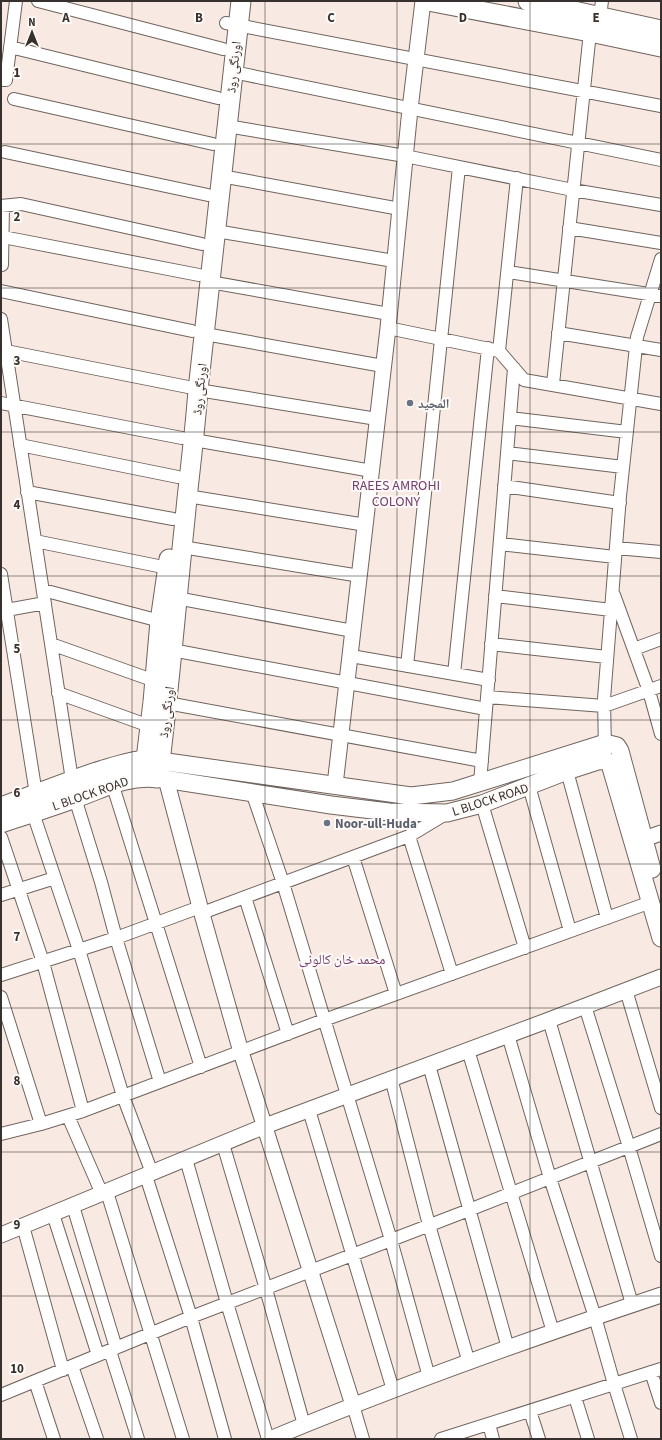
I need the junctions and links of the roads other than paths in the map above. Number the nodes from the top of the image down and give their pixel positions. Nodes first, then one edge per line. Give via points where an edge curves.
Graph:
1 (16, 1) edge
2 (38, 1) edge
3 (229, 1) edge
4 (241, 1) edge
5 (424, 1) edge
6 (428, 1) edge
7 (528, 1) edge
8 (597, 16) edge
9 (232, 24) junction
10 (661, 30) edge
11 (10, 47) junction
12 (661, 47) edge
13 (223, 49) junction
14 (416, 59) junction
15 (233, 72) junction
16 (1, 80) edge
17 (583, 91) junction
18 (218, 98) junction
19 (14, 99) dead end
20 (661, 106) edge
21 (410, 109) junction
22 (227, 126) junction
23 (578, 143) junction
24 (213, 144) junction
25 (5, 152) dead end
26 (405, 156) junction
27 (661, 160) edge
28 (459, 166) junction
29 (221, 176) junction
30 (517, 178) junction
31 (573, 190) junction
32 (208, 195) junction
33 (661, 205) edge
34 (2, 206) edge
35 (400, 209) junction
36 (569, 228) junction
37 (216, 231) junction
38 (3, 237) junction
39 (661, 243) edge
40 (202, 244) junction
41 (661, 259) edge
42 (394, 261) junction
43 (1, 265) edge
44 (508, 272) junction
45 (204, 279) junction
46 (564, 281) junction
47 (1, 291) edge
48 (655, 295) edge
49 (1, 319) edge
50 (388, 321) junction
51 (199, 332) junction
52 (558, 333) junction
53 (441, 339) junction
54 (636, 346) junction
55 (494, 350) junction
56 (661, 350) edge
57 (6, 351) junction
58 (383, 366) junction
59 (514, 368) junction
60 (553, 384) junction
61 (193, 389) junction
62 (630, 399) junction
63 (1, 403) edge
64 (661, 404) edge
65 (14, 406) junction
66 (510, 418) junction
67 (377, 419) junction
68 (627, 432) junction
69 (188, 439) junction
70 (20, 446) junction
71 (507, 453) junction
72 (623, 467) junction
73 (372, 471) junction
74 (178, 477) junction
75 (504, 486) junction
76 (27, 492) junction
77 (187, 496) junction
78 (620, 504) junction
79 (173, 519) junction
80 (366, 525) junction
81 (35, 541) junction
82 (500, 544) junction
83 (182, 547) junction
84 (616, 552) junction
85 (661, 552) edge
86 (168, 568) junction
87 (1, 574) edge
88 (360, 576) junction
89 (43, 590) junction
90 (613, 590) junction
91 (495, 596) junction
92 (170, 597) junction
93 (45, 603) junction
94 (611, 610) junction
95 (4, 611) edge
96 (160, 622) junction
97 (354, 631) junction
98 (661, 639) edge
99 (51, 644) junction
100 (491, 644) junction
101 (634, 649) junction
102 (172, 650) junction
103 (351, 656) junction
104 (607, 658) junction
105 (407, 666) junction
106 (454, 674) junction
107 (488, 680) junction
108 (154, 681) junction
109 (347, 683) junction
110 (661, 686) edge
111 (649, 691) junction
112 (58, 693) junction
113 (167, 703) junction
114 (487, 703) junction
115 (604, 706) junction
116 (157, 729) junction
117 (661, 734) edge
118 (341, 736) junction
119 (605, 743) junction
120 (605, 760) junction
121 (482, 761) junction
122 (155, 771) junction
123 (567, 771) junction
124 (112, 783) junction
125 (480, 783) junction
126 (335, 785) junction
127 (529, 786) junction
128 (74, 789) junction
129 (252, 792) junction
130 (34, 804) junction
131 (482, 804) junction
132 (1, 808) edge
133 (447, 813) junction
134 (1, 823) edge
135 (661, 833) edge
136 (409, 836) junction
137 (1, 837) edge
138 (644, 839) junction
139 (353, 857) junction
140 (55, 878) junction
141 (283, 883) junction
142 (18, 890) junction
143 (1, 895) edge
144 (245, 897) junction
145 (656, 900) edge
146 (201, 910) junction
147 (607, 918) junction
148 (156, 923) junction
149 (570, 931) junction
150 (116, 938) junction
151 (661, 938) edge
152 (525, 948) junction
153 (79, 950) junction
154 (42, 962) junction
155 (452, 974) junction
156 (1, 975) edge
157 (661, 977) edge
158 (626, 990) junction
159 (396, 994) junction
160 (1, 997) edge
161 (585, 1006) junction
162 (324, 1020) junction
163 (549, 1020) junction
164 (288, 1034) junction
165 (508, 1035) junction
166 (468, 1050) junction
167 (242, 1052) junction
168 (429, 1065) junction
169 (201, 1067) junction
170 (391, 1078) junction
171 (160, 1082) junction
172 (347, 1095) junction
173 (123, 1096) junction
174 (661, 1108) edge
175 (309, 1110) junction
176 (83, 1111) junction
177 (68, 1116) junction
178 (41, 1124) junction
179 (265, 1126) junction
180 (1, 1134) edge
181 (661, 1134) edge
182 (223, 1144) junction
183 (629, 1146) junction
184 (186, 1159) junction
185 (590, 1162) junction
186 (149, 1174) junction
187 (550, 1178) junction
188 (105, 1193) junction
189 (511, 1193) junction
190 (73, 1206) junction
191 (469, 1210) junction
192 (53, 1214) junction
193 (429, 1225) junction
194 (23, 1226) junction
195 (1, 1235) edge
196 (391, 1240) junction
197 (353, 1255) junction
198 (661, 1256) edge
199 (311, 1272) junction
200 (266, 1289) junction
201 (661, 1294) edge
202 (227, 1304) junction
203 (632, 1304) junction
204 (191, 1317) junction
205 (594, 1317) junction
206 (553, 1332) junction
207 (150, 1334) junction
208 (508, 1348) junction
209 (113, 1349) junction
210 (98, 1355) junction
211 (469, 1363) junction
212 (67, 1368) junction
213 (656, 1371) edge
214 (429, 1377) junction
215 (36, 1381) junction
216 (614, 1384) junction
217 (393, 1390) junction
218 (1, 1395) edge
219 (575, 1397) junction
220 (661, 1403) edge
221 (353, 1405) junction
222 (530, 1411) junction
223 (489, 1424) junction
224 (304, 1425) junction
225 (448, 1438) edge
226 (54, 1439) edge
227 (97, 1439) edge
228 (138, 1439) edge
229 (183, 1439) edge
230 (224, 1439) edge
231 (269, 1439) edge
232 (362, 1439) edge
233 (493, 1439) edge
234 (539, 1439) edge
235 (588, 1439) edge
236 (631, 1439) edge

1 - 11 street
2 - 13 street
3 - 9 main road, اورنگی روڈ
4 - 9 main road, اورنگی روڈ
5 - 14 street
6 - 8 main road
7 - 8 main road
8 - 10 main road
8 - 12 main road
8 - 17 street
9 - 13 main road, اورنگی روڈ
9 - 14 street
9 - 15 main road, اورنگی روڈ
11 - 16 street via 6,80
11 - 18 street
13 - 18 main road, اورنگی روڈ
14 - 17 street
14 - 21 street
15 - 21 street
15 - 22 main road, اورنگی روڈ
17 - 20 street
17 - 23 street
18 - 24 main road, اورنگی روڈ
19 - 24 street
21 - 23 street
21 - 26 street
22 - 26 street
22 - 29 main road, اورنگی روڈ
23 - 27 street
23 - 31 street
24 - 32 main road, اورنگی روڈ
25 - 32 street
26 - 28 street
26 - 35 street
28 - 30 street
28 - 53 street
29 - 35 street
29 - 37 main road, اورنگی روڈ
30 - 31 street
30 - 44 street
31 - 33 street
31 - 36 street
32 - 40 main road, اورنگی روڈ
34 - 38 street
34 - 40 street via 21,204
35 - 42 street
36 - 39 street
36 - 46 street
37 - 42 street
37 - 45 main road, اورنگی روڈ
38 - 43 street
38 - 45 street
40 - 45 main road, اورنگی روڈ
41 - 48 street
42 - 50 street
44 - 46 street
44 - 55 street
45 - 50 street
45 - 51 main road, اورنگی روڈ
46 - 48 street
46 - 52 street
47 - 51 street
48 - 54 street via 637,337
49 - 57 street
50 - 53 street
50 - 58 street
51 - 58 street
51 - 61 main road, اورنگی روڈ
52 - 54 street
52 - 60 street
53 - 55 street
53 - 105 street
54 - 56 street
54 - 62 street
55 - 59 street
55 - 106 street
57 - 61 street
57 - 65 street
58 - 67 street
59 - 60 street via 524,380
59 - 66 street
60 - 62 street
61 - 67 street
61 - 69 main road, اورنگی روڈ
62 - 64 street
62 - 68 street
63 - 65 street
65 - 69 street
65 - 70 street
66 - 68 street
66 - 71 street
67 - 73 street
68 - 72 street
69 - 73 street
69 - 74 main road, اورنگی روڈ
69 - 77 main road, اورنگی روڈ
70 - 74 street
70 - 76 street
71 - 72 street
71 - 75 street
72 - 78 street
73 - 80 street
74 - 79 main road, اورنگی روڈ
75 - 78 street
75 - 82 street
76 - 79 street
76 - 81 street
77 - 80 street
77 - 83 main road, اورنگی روڈ
78 - 84 street
79 - 86 main road, اورنگی روڈ
80 - 88 street
81 - 86 street
81 - 89 street
82 - 84 street
82 - 91 street
83 - 88 street
83 - 92 main road, اورنگی روڈ
84 - 85 street
84 - 90 street
86 - 92 main road, اورنگی روڈ
87 - 95 street
88 - 97 street
89 - 93 street
89 - 96 street
90 - 94 street
90 - 101 street
91 - 94 street
91 - 100 street
92 - 96 main road, اورنگی روڈ
92 - 97 street
92 - 102 main road, اورنگی روڈ
93 - 95 street
93 - 99 street
94 - 104 street
95 - 130 street
96 - 108 main road, اورنگی روڈ
97 - 103 street
98 - 101 street
99 - 108 street
99 - 112 street
100 - 104 street
100 - 107 street
101 - 111 street
102 - 109 street
102 - 113 main road, اورنگی روڈ
103 - 105 street
103 - 109 street
104 - 115 street
105 - 106 street
106 - 107 street
107 - 114 street
108 - 116 main road, اورنگی روڈ
109 - 114 street
109 - 118 street
110 - 111 street
111 - 115 street
111 - 117 street
112 - 116 street
112 - 128 street
113 - 116 main road, اورنگی روڈ
113 - 118 street
114 - 115 street
114 - 121 street
115 - 119 street
116 - 122 main road, اورنگی روڈ
118 - 121 street
118 - 126 street
119 - 120 street
119 - 125 main road, L BLOCK ROAD
119 - 138 main road via 617,746 620,751
120 - 123 main road, L BLOCK ROAD
120 - 145 main road via 610,764
121 - 125 street
122 - 124 main road, L BLOCK ROAD
122 - 126 main road, L BLOCK ROAD
122 - 128 main road, L BLOCK ROAD via 133,762
122 - 129 main road, L BLOCK ROAD
122 - 146 street
123 - 127 main road, L BLOCK ROAD
123 - 147 street
124 - 128 main road, L BLOCK ROAD
124 - 148 street
125 - 126 main road, L BLOCK ROAD via 411,796
127 - 131 main road, L BLOCK ROAD
127 - 149 street
128 - 130 main road, L BLOCK ROAD
128 - 150 street
129 - 133 main road, L BLOCK ROAD via 388,812
129 - 141 street
130 - 132 main road, L BLOCK ROAD
130 - 134 main road, L BLOCK ROAD
130 - 140 street
131 - 133 main road, L BLOCK ROAD
131 - 152 street
133 - 136 street
135 - 138 street
136 - 139 street
136 - 155 street
137 - 142 street
138 - 145 main road
139 - 141 street
139 - 159 street
140 - 142 street
140 - 153 street
141 - 144 street
141 - 162 street
142 - 143 street
142 - 154 street
144 - 146 street
144 - 164 street
145 - 147 street
145 - 151 main road
146 - 148 street
146 - 167 street
147 - 149 street
148 - 150 street
148 - 169 street
149 - 152 street
150 - 153 street
150 - 171 street
152 - 155 street
153 - 154 street
153 - 173 street
154 - 156 street
154 - 176 street
155 - 159 street
157 - 158 street
158 - 161 street
158 - 174 street
159 - 162 street
160 - 178 street
161 - 163 street
161 - 183 street
162 - 164 street
162 - 172 street
163 - 165 street
163 - 185 street
164 - 167 street
165 - 166 street
165 - 187 street
166 - 168 street
166 - 189 street
167 - 169 street
167 - 179 street
168 - 170 street
168 - 191 street
169 - 171 street
170 - 172 street
170 - 193 street
171 - 173 street
172 - 175 street
172 - 196 street
173 - 176 street
173 - 186 street
175 - 179 street
175 - 197 street
176 - 177 street
177 - 178 street
177 - 188 street
178 - 180 street
179 - 182 street
179 - 199 street
181 - 183 street
182 - 184 street
182 - 200 street
183 - 185 street
183 - 198 street
184 - 186 street
184 - 202 street
185 - 187 street
185 - 203 street
186 - 188 street
186 - 204 street
187 - 189 street
187 - 205 street
188 - 190 street
188 - 207 street
189 - 191 street
189 - 206 street
190 - 192 street
190 - 209 street
191 - 193 street
191 - 208 street
192 - 194 street
192 - 210 street
193 - 196 street
193 - 211 street
194 - 195 street
194 - 212 street
196 - 197 street
196 - 214 street
197 - 199 street
197 - 217 street
199 - 200 street
199 - 221 street
200 - 202 street
200 - 224 street
201 - 203 street
202 - 204 street
202 - 231 street
203 - 205 street
204 - 207 street
204 - 230 street
205 - 206 street
205 - 216 street
206 - 208 street
207 - 209 street
207 - 229 street
208 - 211 street
209 - 210 street
209 - 228 street
210 - 212 street
211 - 214 street
212 - 215 street
212 - 227 street
213 - 216 street
213 - 220 street
214 - 217 street
215 - 218 street
215 - 226 street
216 - 219 street
216 - 236 street
217 - 221 street
219 - 222 street
219 - 235 street
221 - 224 street
221 - 232 street
222 - 223 street
222 - 234 street
223 - 225 street
223 - 233 street
224 - 231 street

